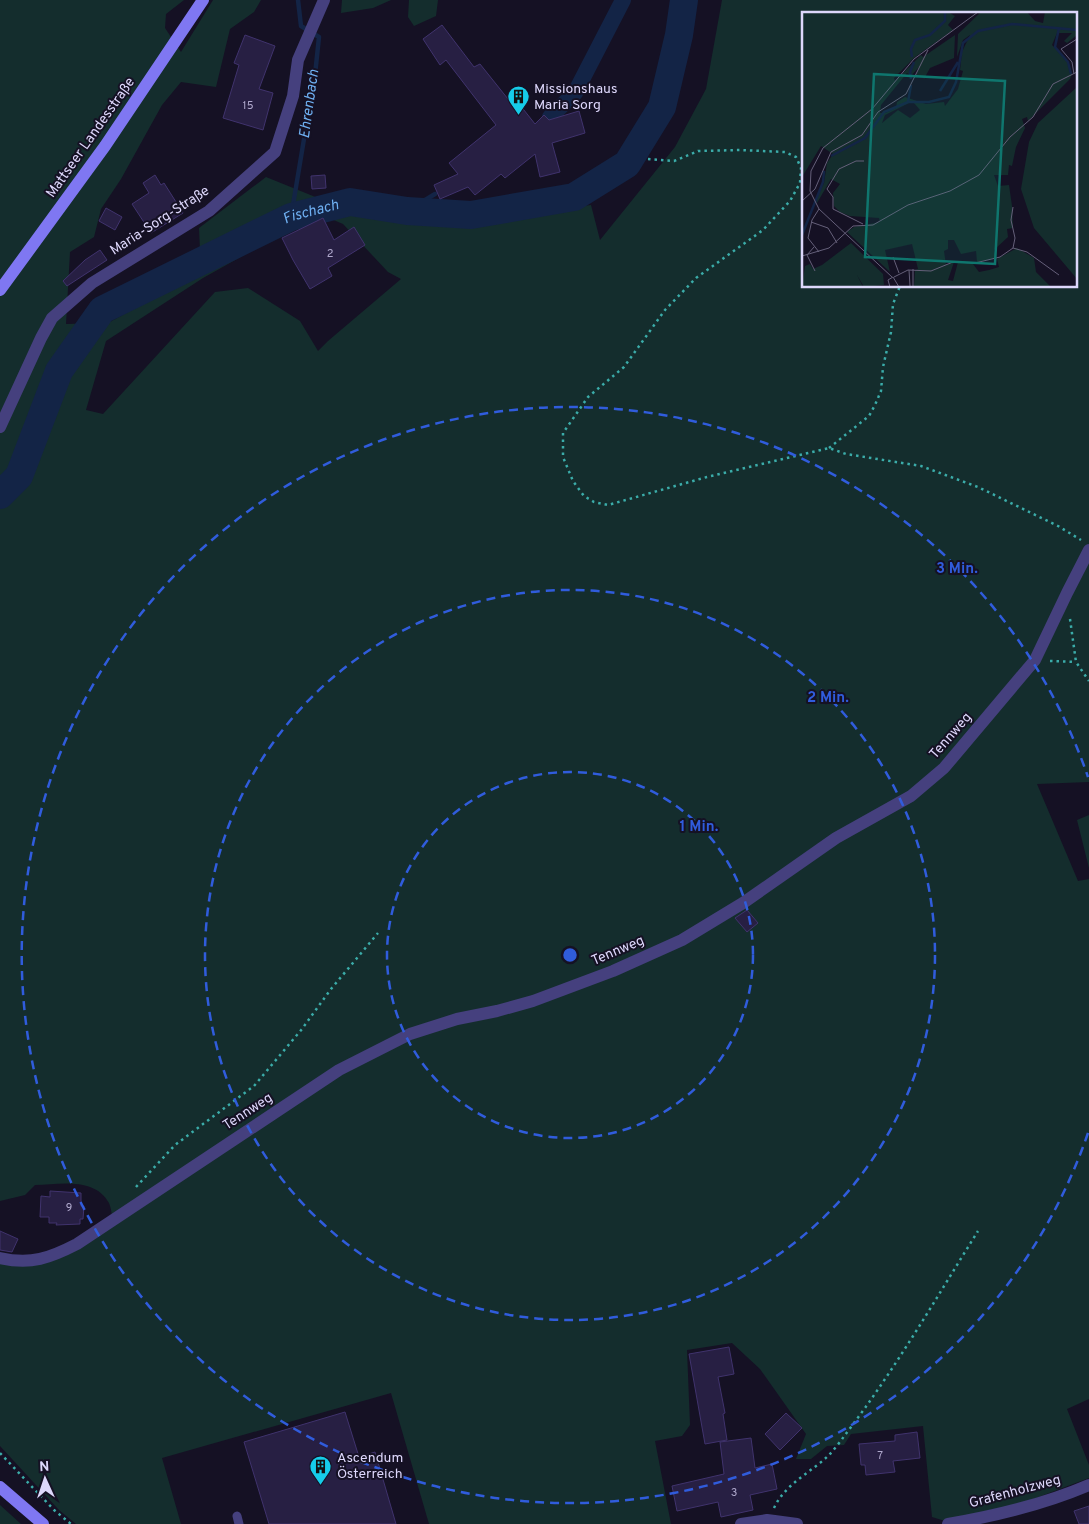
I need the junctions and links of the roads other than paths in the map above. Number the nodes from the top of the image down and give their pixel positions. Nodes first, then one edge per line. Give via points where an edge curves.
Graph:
1 (203, 0) edge
2 (324, 0) edge
3 (0, 290) edge
4 (0, 427) edge
5 (1085, 545) edge
6 (0, 1258) edge
7 (1089, 1485) edge
8 (0, 1487) edge
9 (43, 1524) edge
10 (741, 1524) edge
11 (797, 1524) edge
12 (948, 1524) edge

1 - 3 main road, Mattseer Landesstraße via 105,146
2 - 4 street, Maria-Sorg-Straße via 298,60 293,96 276,152 209,210 92,283 52,318
5 - 6 street, Tennweg via 1067,593 1035,660 944,768 911,796 836,838 682,940 613,971 533,1001 457,1018 410,1034 339,1070 77,1244 37,1260
7 - 12 street, Grafenholzweg via 1067,1495 1010,1511
8 - 9 main road
10 - 11 street via 768,1520

